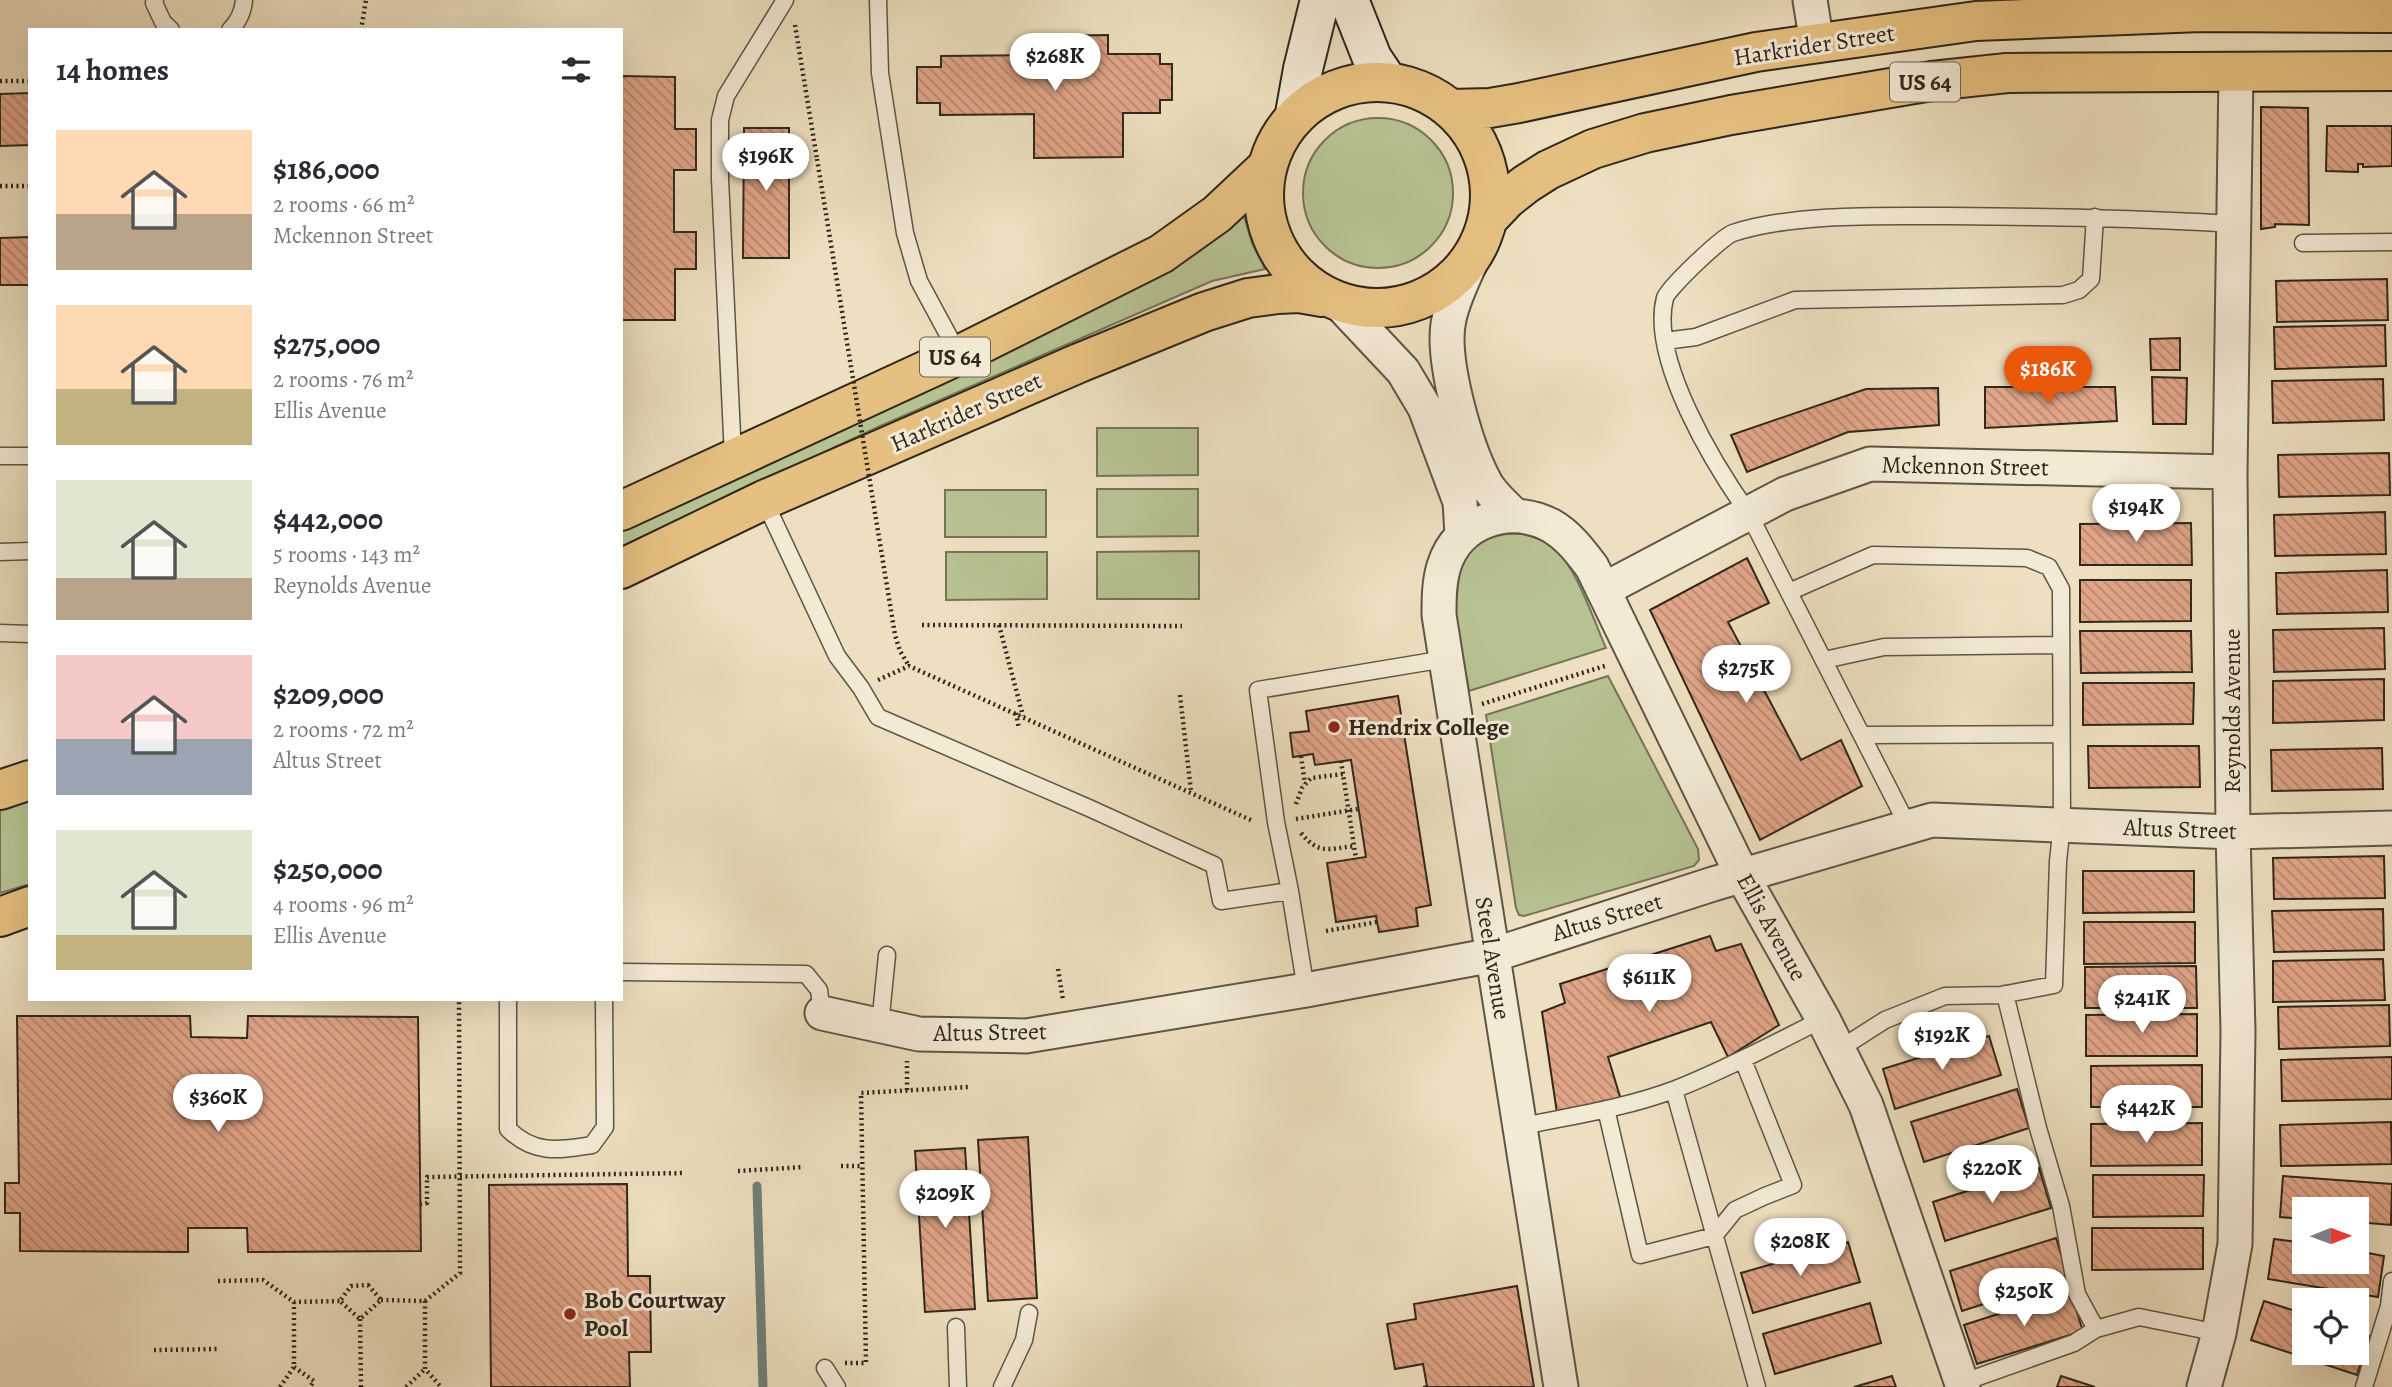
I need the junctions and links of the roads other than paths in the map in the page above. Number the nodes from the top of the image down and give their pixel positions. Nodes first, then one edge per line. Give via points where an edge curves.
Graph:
1 (155, 0) edge
2 (244, 0) edge
3 (878, 0) edge
4 (1320, 0) edge
5 (1349, 0) edge
6 (1810, 0) edge
7 (789, 6) edge
8 (2277, 7) edge
9 (2392, 13) edge
10 (169, 28) edge
11 (232, 28) edge
12 (1817, 44) junction
13 (2392, 71) edge
14 (2236, 73) junction
15 (1388, 82) junction
16 (1450, 109) junction
17 (1295, 114) junction
18 (1267, 167) junction
19 (2095, 217) junction
20 (2234, 224) junction
21 (1483, 234) junction
22 (2392, 242) edge
23 (2303, 243) dead end
24 (1331, 300) junction
25 (1665, 341) junction
26 (959, 355) junction
27 (0, 456) edge
28 (28, 456) edge
29 (733, 459) junction
30 (2230, 472) junction
31 (765, 500) junction
32 (623, 510) edge
33 (1749, 514) junction
34 (1514, 515) junction
35 (1462, 534) junction
36 (28, 551) edge
37 (0, 552) edge
38 (623, 568) edge
39 (1603, 590) junction
40 (1789, 592) junction
41 (0, 633) edge
42 (28, 634) edge
43 (2061, 645) junction
44 (1445, 659) junction
45 (1824, 660) junction
46 (2062, 734) junction
47 (1862, 735) junction
48 (28, 781) edge
49 (0, 790) edge
50 (2062, 825) junction
51 (1909, 828) junction
52 (2392, 828) edge
53 (2233, 832) junction
54 (1743, 877) junction
55 (1290, 891) junction
56 (28, 907) edge
57 (0, 917) edge
58 (887, 955) dead end
59 (1493, 955) junction
60 (623, 972) edge
61 (1306, 990) junction
62 (2005, 994) junction
63 (508, 1001) edge
64 (604, 1001) edge
65 (822, 1013) joint
66 (1823, 1019) junction
67 (880, 1025) junction
68 (1838, 1050) junction
69 (1743, 1060) junction
70 (1674, 1090) junction
71 (1606, 1109) junction
72 (1518, 1127) junction
73 (1714, 1236) junction
74 (2392, 1281) edge
75 (1029, 1313) dead end
76 (956, 1327) dead end
77 (2096, 1329) junction
78 (2219, 1333) junction
79 (1962, 1385) edge
80 (2206, 1386) edge
81 (827, 1387) edge
82 (837, 1387) edge
83 (958, 1387) edge
84 (1002, 1387) edge
85 (1561, 1387) edge
86 (1757, 1387) edge
87 (2364, 1387) edge

1 - 10 lane
2 - 11 lane
3 - 26 lane via 880,73 905,233 919,281
4 - 17 street
5 - 15 street via 1372,58
6 - 12 street
7 - 29 lane via 726,96 720,120
8 - 9 main road, Harkrider Street / US 64
8 - 12 main road, Harkrider Street / US 64 via 1992,19
12 - 16 main road, Harkrider Street / US 64 via 1756,52 1519,103
13 - 14 main road, US 64
14 - 20 street, Reynolds Avenue
14 - 21 main road, US 64 via 1992,74 1645,133 1593,149 1548,170 1507,199
15 - 16 main road via 1417,89
15 - 17 main road via 1352,84 1321,96
16 - 21 main road via 1482,153 1490,190
17 - 18 main road via 1278,138
18 - 24 main road via 1266,220 1279,255 1304,283
18 - 26 main road, US 64 via 1217,214 1161,254
19 - 20 lane
19 - 25 lane via 2091,279 2079,290 2063,295 1795,300 1696,337
19 - 25 lane via 1872,216 1777,222 1730,233 1666,295
20 - 30 street, Reynolds Avenue
21 - 24 main road via 1458,276 1432,296 1400,307 1367,309
21 - 34 street via 1448,321 1449,370 1486,485
22 - 23 lane
24 - 31 main road, Harkrider Street / US 64 via 1299,293 1248,298 1204,312
24 - 35 street via 1403,371 1425,408 1460,502
25 - 33 lane via 1695,428
26 - 29 main road, US 64
27 - 28 lane
29 - 32 main road, US 64
30 - 33 street, Mckennon Street via 1870,464 1785,494
30 - 53 street, Reynolds Avenue
31 - 38 main road, Harkrider Street / US 64
31 - 55 lane via 837,656 878,717 1213,865 1221,901
33 - 39 street, Mckennon Street
33 - 40 lane
34 - 35 street via 1485,521
34 - 39 street, Ellis Avenue via 1552,526 1564,536 1585,558
35 - 44 street, Steel Avenue via 1440,582
36 - 37 lane
39 - 54 street, Ellis Avenue
40 - 43 lane via 1874,555 2027,558 2049,567 2061,589
40 - 45 lane
41 - 42 lane
43 - 45 lane via 1884,646
43 - 46 lane
44 - 55 lane via 1258,690
44 - 59 street, Steel Avenue
45 - 47 lane
46 - 47 lane
46 - 50 lane
47 - 51 lane
48 - 49 main road
50 - 51 street, Altus Street via 1932,820
50 - 53 street, Altus Street
50 - 62 lane via 2054,985
51 - 54 street, Altus Street
52 - 53 street, Altus Street
53 - 78 street, Reynolds Avenue via 2238,1031 2235,1244
54 - 59 street, Altus Street
54 - 66 street, Ellis Avenue
55 - 61 lane
56 - 57 main road
58 - 67 lane
59 - 61 street, Altus Street
59 - 72 street, Steel Avenue
60 - 65 lane via 806,974 819,990
61 - 67 street, Altus Street via 1027,1036 919,1034
62 - 68 lane via 1945,996 1885,1020
62 - 77 lane via 2061,1206 2077,1294
63 - 64 lane via 508,1129 520,1140 556,1151 592,1144 606,1127
65 - 67 street, Altus Street
66 - 68 street, Ellis Avenue
66 - 69 lane
68 - 79 street, Ellis Avenue via 1866,1105
69 - 70 lane
69 - 73 lane via 1793,1185 1735,1210
70 - 71 lane
70 - 73 lane
71 - 72 lane
71 - 73 lane via 1640,1255
72 - 85 street, Steel Avenue
73 - 86 lane
74 - 87 lane
75 - 84 lane via 1024,1340
76 - 83 lane
77 - 78 lane via 2139,1317
77 - 79 lane via 2074,1343
78 - 80 street, Reynolds Avenue
81 - 82 lane via 825,1368

